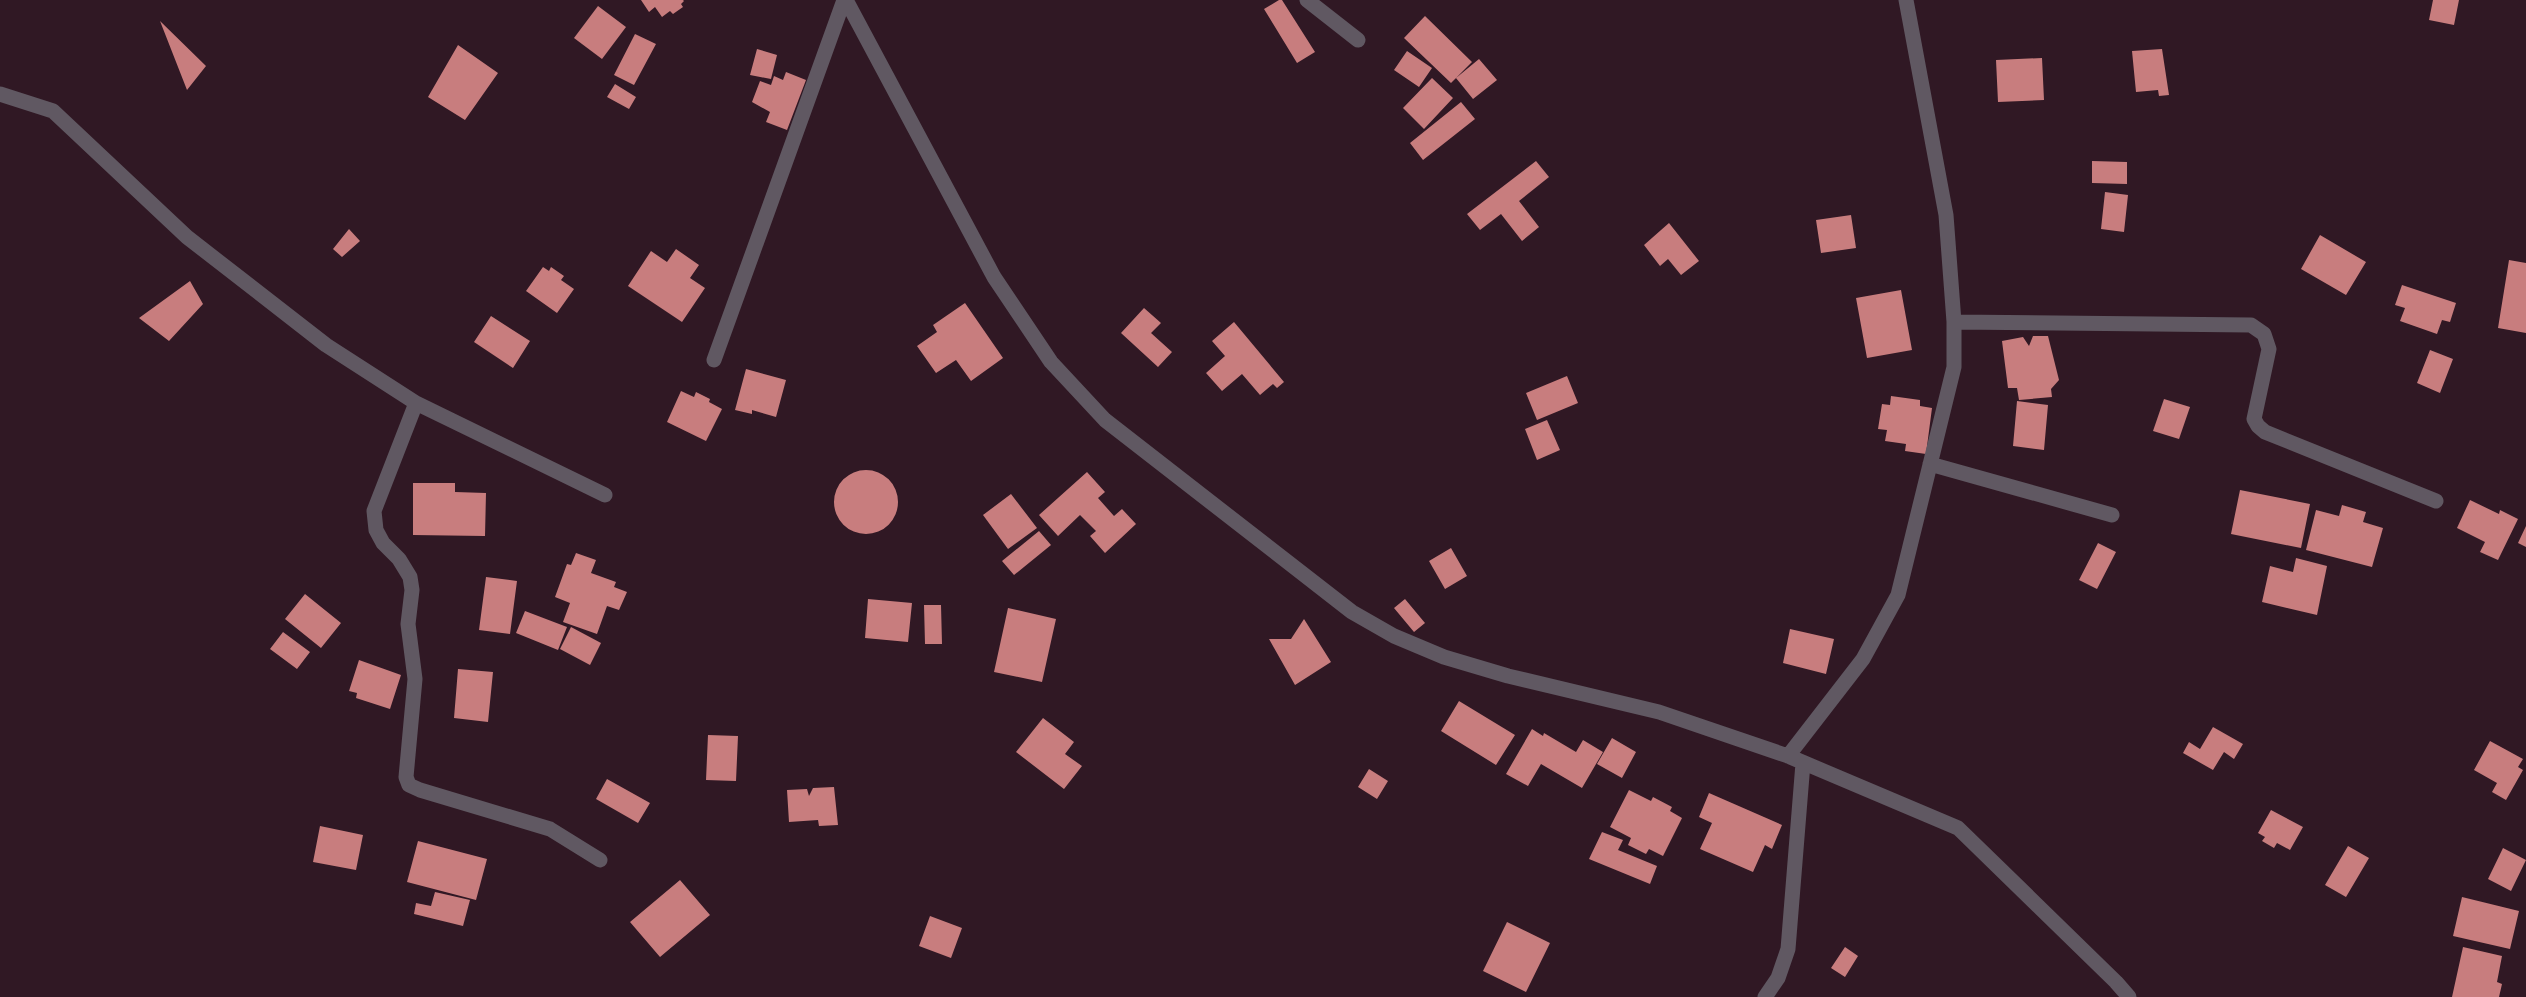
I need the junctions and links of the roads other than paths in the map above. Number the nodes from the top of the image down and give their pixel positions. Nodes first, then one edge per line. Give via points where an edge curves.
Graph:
1 (845, 0) edge
2 (1307, 0) edge
3 (1906, 0) edge
4 (1358, 40) dead end
5 (0, 94) edge
6 (1954, 322) junction
7 (714, 360) dead end
8 (416, 403) junction
9 (1930, 464) junction
10 (605, 495) dead end
11 (2436, 501) dead end
12 (2112, 515) dead end
13 (1788, 756) junction
14 (1803, 763) junction
15 (600, 860) dead end
16 (1765, 997) edge
17 (2128, 997) edge

1 - 7 street
1 - 13 street via 994,277 1051,362 1105,420 1352,612 1394,636 1465,663 1659,712
2 - 4 street
3 - 6 street via 1946,214
5 - 8 street via 53,111 187,237 326,345
6 - 9 street via 1954,367
6 - 11 street via 2251,325 2264,334 2269,349 2254,419 2258,426
8 - 10 street
8 - 15 street via 374,511 382,543 399,559 410,577 412,590 408,624 415,679 406,777 409,785 550,829
9 - 12 street
9 - 13 street via 1898,595 1863,659
13 - 14 street
14 - 16 street via 1788,949 1778,978
14 - 17 street via 1958,828

